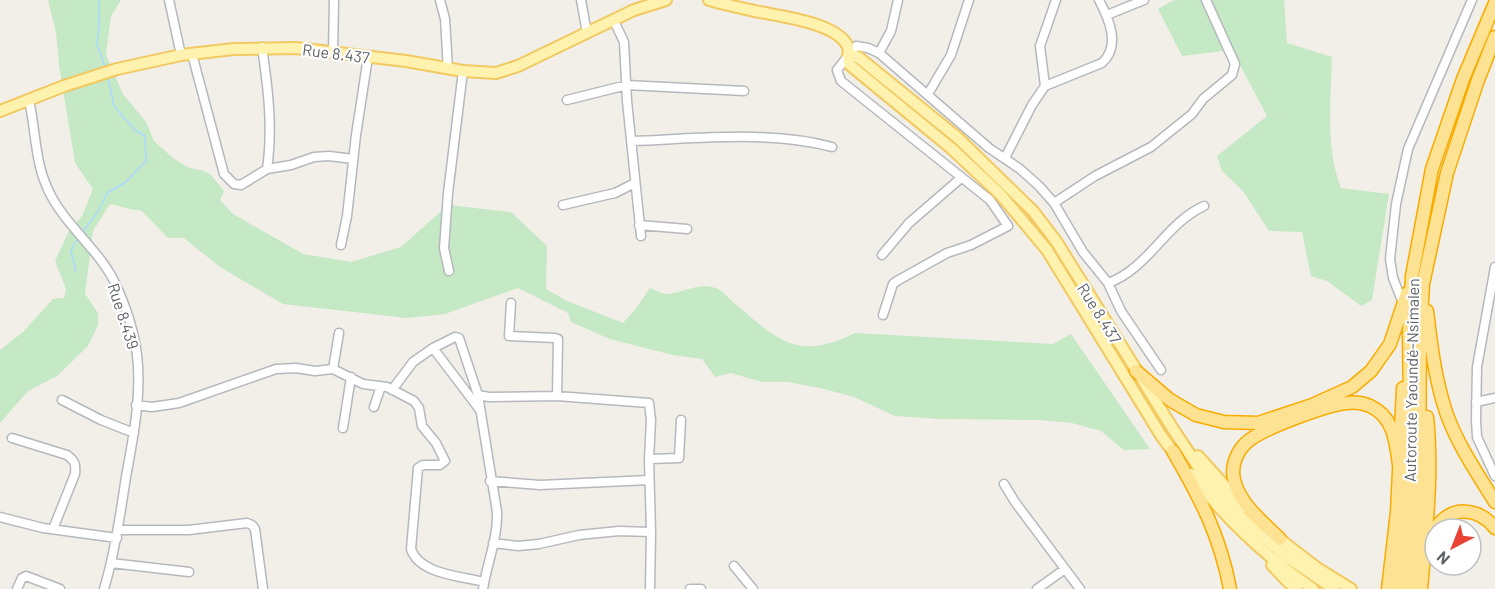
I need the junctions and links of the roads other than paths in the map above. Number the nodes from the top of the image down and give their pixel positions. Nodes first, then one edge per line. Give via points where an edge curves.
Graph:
1 (170, 0) edge
2 (334, 0) edge
3 (440, 0) edge
4 (581, 0) edge
5 (666, 0) edge
6 (709, 0) edge
7 (898, 0) edge
8 (969, 0) edge
9 (1056, 0) edge
10 (1099, 0) edge
11 (1144, 0) edge
12 (1206, 0) edge
13 (1472, 0) edge
14 (1495, 3) edge
15 (1107, 15) junction
16 (614, 21) junction
17 (587, 33) junction
18 (1495, 37) edge
19 (262, 47) junction
20 (333, 53) junction
21 (879, 53) junction
22 (186, 55) junction
23 (848, 55) junction
24 (368, 57) junction
25 (448, 69) junction
26 (463, 71) junction
27 (627, 85) junction
28 (1045, 86) junction
29 (744, 91) dead end
30 (928, 94) junction
31 (29, 100) junction
32 (567, 100) dead end
33 (0, 111) edge
34 (631, 141) junction
35 (832, 147) dead end
36 (1005, 158) junction
37 (353, 159) junction
38 (267, 169) junction
39 (961, 178) junction
40 (635, 183) junction
41 (1054, 203) junction
42 (563, 205) dead end
43 (1204, 206) dead end
44 (639, 225) junction
45 (687, 229) dead end
46 (641, 236) dead end
47 (341, 245) dead end
48 (882, 255) dead end
49 (1495, 267) edge
50 (449, 271) dead end
51 (1412, 276) junction
52 (1108, 283) junction
53 (1423, 284) junction
54 (511, 303) dead end
55 (1403, 303) junction
56 (883, 315) dead end
57 (339, 333) dead end
58 (1414, 334) junction
59 (433, 348) junction
60 (333, 369) junction
61 (1161, 370) dead end
62 (1136, 371) junction
63 (351, 377) junction
64 (381, 386) junction
65 (392, 390) junction
66 (478, 395) junction
67 (557, 396) junction
68 (1495, 398) edge
69 (63, 400) dead end
70 (1476, 402) junction
71 (136, 405) junction
72 (374, 407) dead end
73 (480, 410) junction
74 (681, 420) dead end
75 (343, 428) dead end
76 (1173, 429) junction
77 (134, 433) junction
78 (12, 438) dead end
79 (1173, 451) junction
80 (649, 459) junction
81 (1399, 465) junction
82 (1495, 476) edge
83 (490, 480) junction
84 (649, 480) junction
85 (1004, 484) dead end
86 (1495, 502) edge
87 (0, 517) edge
88 (1446, 517) edge
89 (1495, 528) edge
90 (53, 529) junction
91 (651, 532) junction
92 (118, 534) junction
93 (1248, 538) junction
94 (1280, 539) junction
95 (493, 543) junction
96 (111, 563) junction
97 (734, 566) dead end
98 (1423, 567) edge
99 (1065, 569) junction
100 (189, 572) dead end
101 (1422, 572) junction
102 (483, 586) edge
103 (48, 587) edge
104 (17, 589) edge
105 (60, 589) edge
106 (104, 589) edge
107 (264, 589) edge
108 (650, 589) edge
109 (690, 589) edge
110 (701, 589) edge
111 (753, 589) edge
112 (1037, 589) edge
113 (1080, 589) edge
114 (1230, 589) edge
115 (1297, 589) edge
116 (1313, 589) edge
117 (1334, 589) edge
118 (1351, 589) edge
119 (1388, 589) edge
120 (1399, 589) edge
121 (1411, 589) edge
122 (1421, 589) edge

1 - 22 street
2 - 20 street
3 - 25 street
4 - 17 street
5 - 16 main road, Rue 8.437
6 - 23 main road, Rue 8.437 via 821,27 841,39 848,47
7 - 21 street via 891,31
8 - 30 street via 951,55
9 - 28 street via 1040,46
10 - 15 street
11 - 15 street
12 - 41 street via 1235,64 1232,75 1151,147
13 - 55 street via 1408,149 1390,259
14 - 51 highway, Autoroute Yaoundé-Nsimalen via 1432,169
15 - 28 street via 1112,40 1109,56 1102,63
16 - 17 main road, Rue 8.437
16 - 27 street via 624,42
17 - 26 main road, Rue 8.437 via 504,71
18 - 53 highway, Autoroute Yaoundé-Nsimalen via 1447,173
19 - 20 main road, Rue 8.437
19 - 22 main road, Rue 8.437
19 - 38 street via 271,143
20 - 24 main road, Rue 8.437
21 - 23 street via 856,46
21 - 30 street
22 - 31 main road, Rue 8.437 via 107,73
22 - 38 street via 224,174 241,185
23 - 39 street via 837,70 842,81
23 - 62 main road, Rue 8.437 via 858,57 958,138 1033,211 1056,241
23 - 79 main road, Rue 8.437 via 850,65 992,187 1047,250
24 - 25 main road, Rue 8.437
24 - 37 street
25 - 26 main road, Rue 8.437
26 - 50 street via 444,248
27 - 29 street
27 - 32 street
27 - 34 street
28 - 36 street
30 - 36 street
31 - 33 main road, Rue 8.437
31 - 71 street, Rue 8.439 via 40,170 54,201 110,273 127,313 139,369
34 - 35 street via 773,137
34 - 40 street
36 - 41 street
37 - 38 street via 321,156
37 - 47 street
39 - 48 street via 909,223
39 - 56 street via 990,200 1008,226 897,281
40 - 42 street via 615,193
40 - 44 street
41 - 52 street via 1083,252
43 - 52 street via 1183,218 1133,269
44 - 45 street
44 - 46 street
49 - 70 street via 1480,345
51 - 55 highway
51 - 58 highway, Autoroute Yaoundé-Nsimalen
52 - 61 street via 1121,311
53 - 58 highway, Autoroute Yaoundé-Nsimalen
53 - 86 highway via 1434,366 1446,412 1462,450
54 - 67 street via 509,336 558,339
55 - 62 highway via 1390,344 1371,371 1352,387 1258,423 1224,422 1196,415 1170,400
57 - 60 street
58 - 81 highway via 1401,412
58 - 101 highway via 1430,444
58 - 120 highway, Autoroute Yaoundé-Nsimalen via 1408,516
58 - 121 highway, Autoroute Yaoundé-Nsimalen via 1419,486
59 - 65 street via 412,362
59 - 66 street via 459,338
59 - 73 street
60 - 63 street
60 - 71 street via 276,369 179,403
62 - 76 main road, Rue 8.437
63 - 64 street via 363,384
63 - 75 street
64 - 65 street
64 - 72 street
65 - 102 street via 414,401 422,426 445,461 418,468 411,549 414,558 424,567
66 - 67 street
66 - 73 street
67 - 80 street via 649,403
68 - 70 street
69 - 77 street
70 - 82 street via 1477,437
71 - 77 street, Rue 8.439
73 - 83 street
74 - 80 street via 679,458
76 - 94 main road via 1253,517
76 - 117 main road, Rue 8.437 via 1203,474 1243,519 1287,557
77 - 92 street, Rue 8.439
78 - 90 street via 74,460 75,474
79 - 93 main road, Rue 8.437
79 - 114 highway via 1210,519
80 - 84 street
81 - 94 highway via 1396,439 1387,419 1359,403 1335,405 1255,436 1237,455 1235,484 1240,496
81 - 119 highway
83 - 84 street via 540,484
83 - 95 street via 498,530
84 - 91 street
85 - 99 street
87 - 90 street
88 - 89 highway via 1461,511 1473,512
90 - 92 street
91 - 95 street via 590,534 518,546
91 - 108 street
92 - 96 street, Rue 8.439
92 - 107 street via 247,523 255,529
93 - 115 main road
93 - 116 main road, Rue 8.437
94 - 118 main road
95 - 102 street
96 - 100 street
96 - 106 street, Rue 8.439
97 - 111 street
98 - 101 highway
99 - 112 street
99 - 113 street
101 - 122 highway
103 - 104 street via 23,576
103 - 105 street
109 - 110 street

